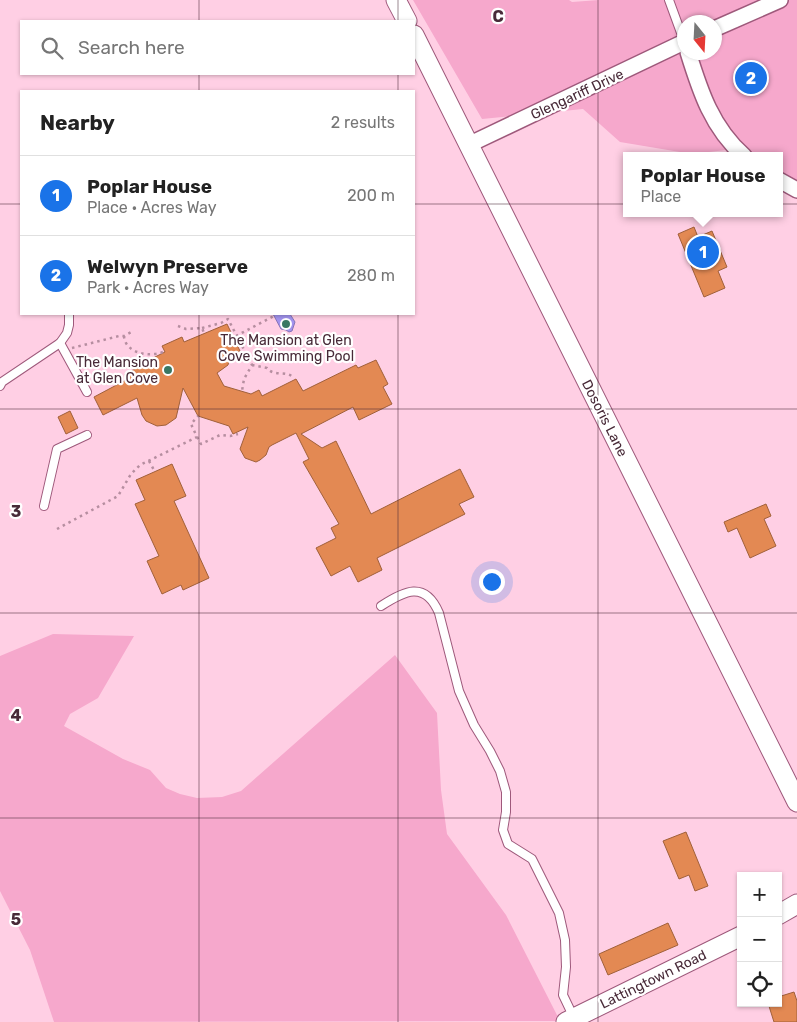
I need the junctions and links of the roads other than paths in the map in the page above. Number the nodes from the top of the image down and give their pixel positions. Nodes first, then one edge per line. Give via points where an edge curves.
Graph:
1 (396, 0) edge
2 (669, 0) edge
3 (780, 0) edge
4 (406, 20) edge
5 (677, 22) edge
6 (722, 25) edge
7 (415, 37) edge
8 (677, 45) edge
9 (691, 60) edge
10 (468, 145) junction
11 (740, 152) edge
12 (783, 182) edge
13 (797, 190) edge
14 (69, 315) edge
15 (62, 346) junction
16 (0, 386) edge
17 (88, 392) dead end
18 (87, 435) dead end
19 (44, 506) dead end
20 (381, 606) dead end
21 (797, 802) edge
22 (797, 904) edge
23 (782, 913) edge
24 (737, 938) edge
25 (570, 1020) edge

1 - 4 street
2 - 5 lane
3 - 6 street
7 - 10 street, Dosoris Lane
8 - 10 street, Glengariff Drive
9 - 11 street via 712,118
10 - 21 street, Dosoris Lane
12 - 13 street
14 - 15 lane
15 - 16 lane
15 - 17 lane
18 - 19 lane via 57,449
20 - 25 lane via 412,591 434,601 459,691 500,771 506,792 503,830 508,844 532,859 559,913 565,940 563,995
22 - 23 street
24 - 25 street, Lattingtown Road

